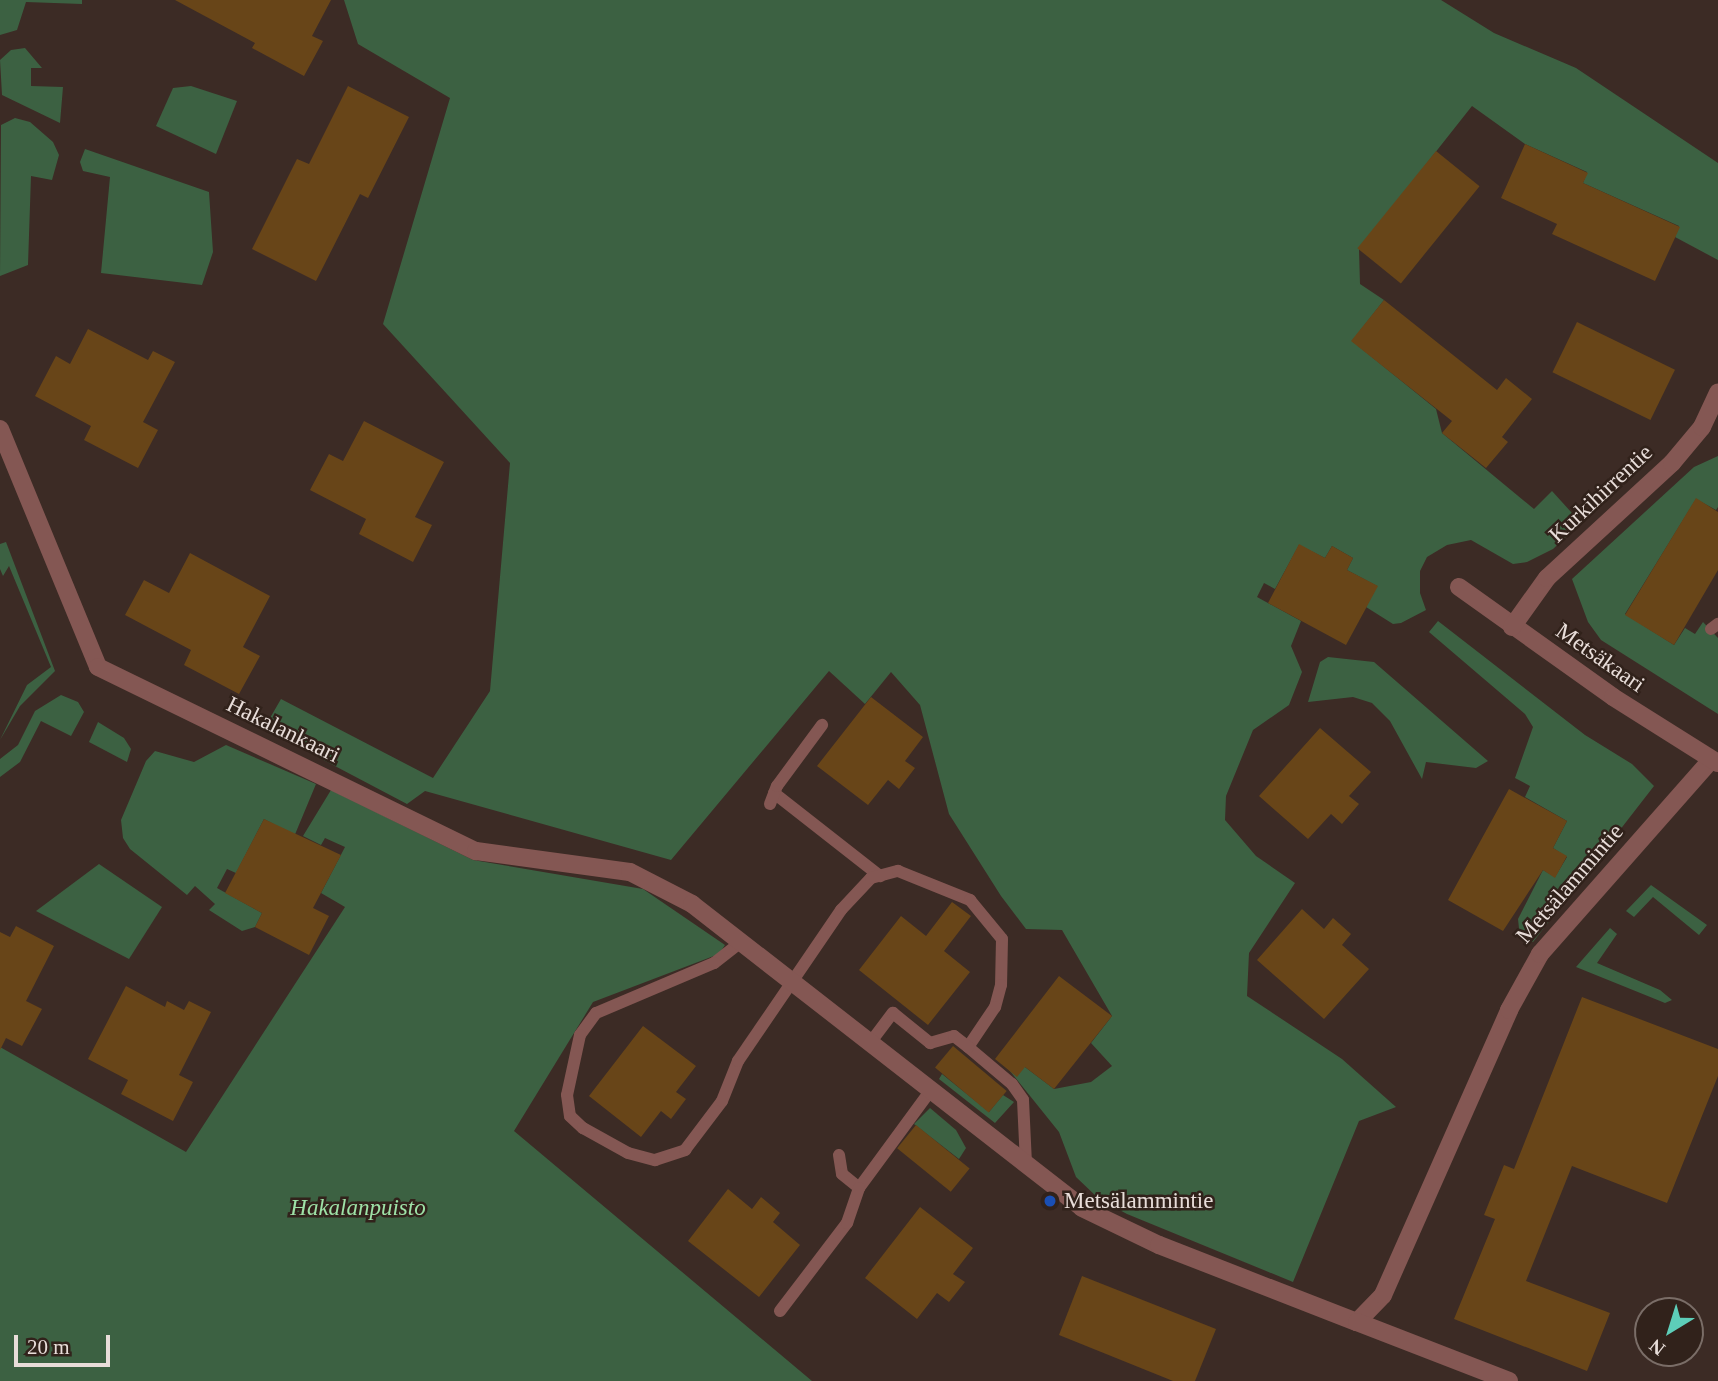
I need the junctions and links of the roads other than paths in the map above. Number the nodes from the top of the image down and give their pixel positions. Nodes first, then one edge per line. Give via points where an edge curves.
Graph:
1 (1718, 393) edge
2 (0, 429) edge
3 (1710, 430) edge
4 (1459, 587) dead end
5 (1512, 627) junction
6 (822, 725) dead end
7 (1715, 762) edge
8 (880, 876) junction
9 (741, 942) junction
10 (792, 981) junction
11 (870, 1043) junction
12 (968, 1047) junction
13 (931, 1090) junction
14 (839, 1155) dead end
15 (1026, 1164) junction
16 (859, 1188) junction
17 (780, 1311) dead end
18 (1357, 1322) junction
19 (1509, 1381) edge

1 - 3 street, Kurkihirrentie
2 - 9 street, Hakalankaari via 98,667 476,851 630,872 692,904
3 - 5 street, Kurkihirrentie via 1547,578
4 - 5 street, Metsäkaari
5 - 7 street, Metsäkaari
6 - 8 lane via 772,798 835,848
7 - 18 street, Metsälammintie via 1540,954 1509,1010 1383,1295
8 - 10 lane via 871,878 841,910
8 - 12 lane via 898,871 940,884 970,900 1002,939 996,1007
9 - 10 street
9 - 10 lane via 714,963 596,1013 580,1035 567,1095 570,1116 583,1128 628,1153 655,1160 685,1150 722,1101 738,1061
10 - 11 street
11 - 12 lane via 893,1013 930,1043 954,1036
11 - 13 street
12 - 15 lane via 1012,1084 1023,1100
13 - 15 street
13 - 16 lane
14 - 16 lane via 842,1174
15 - 18 street via 1082,1208 1117,1226
16 - 17 lane via 847,1223
18 - 19 street

